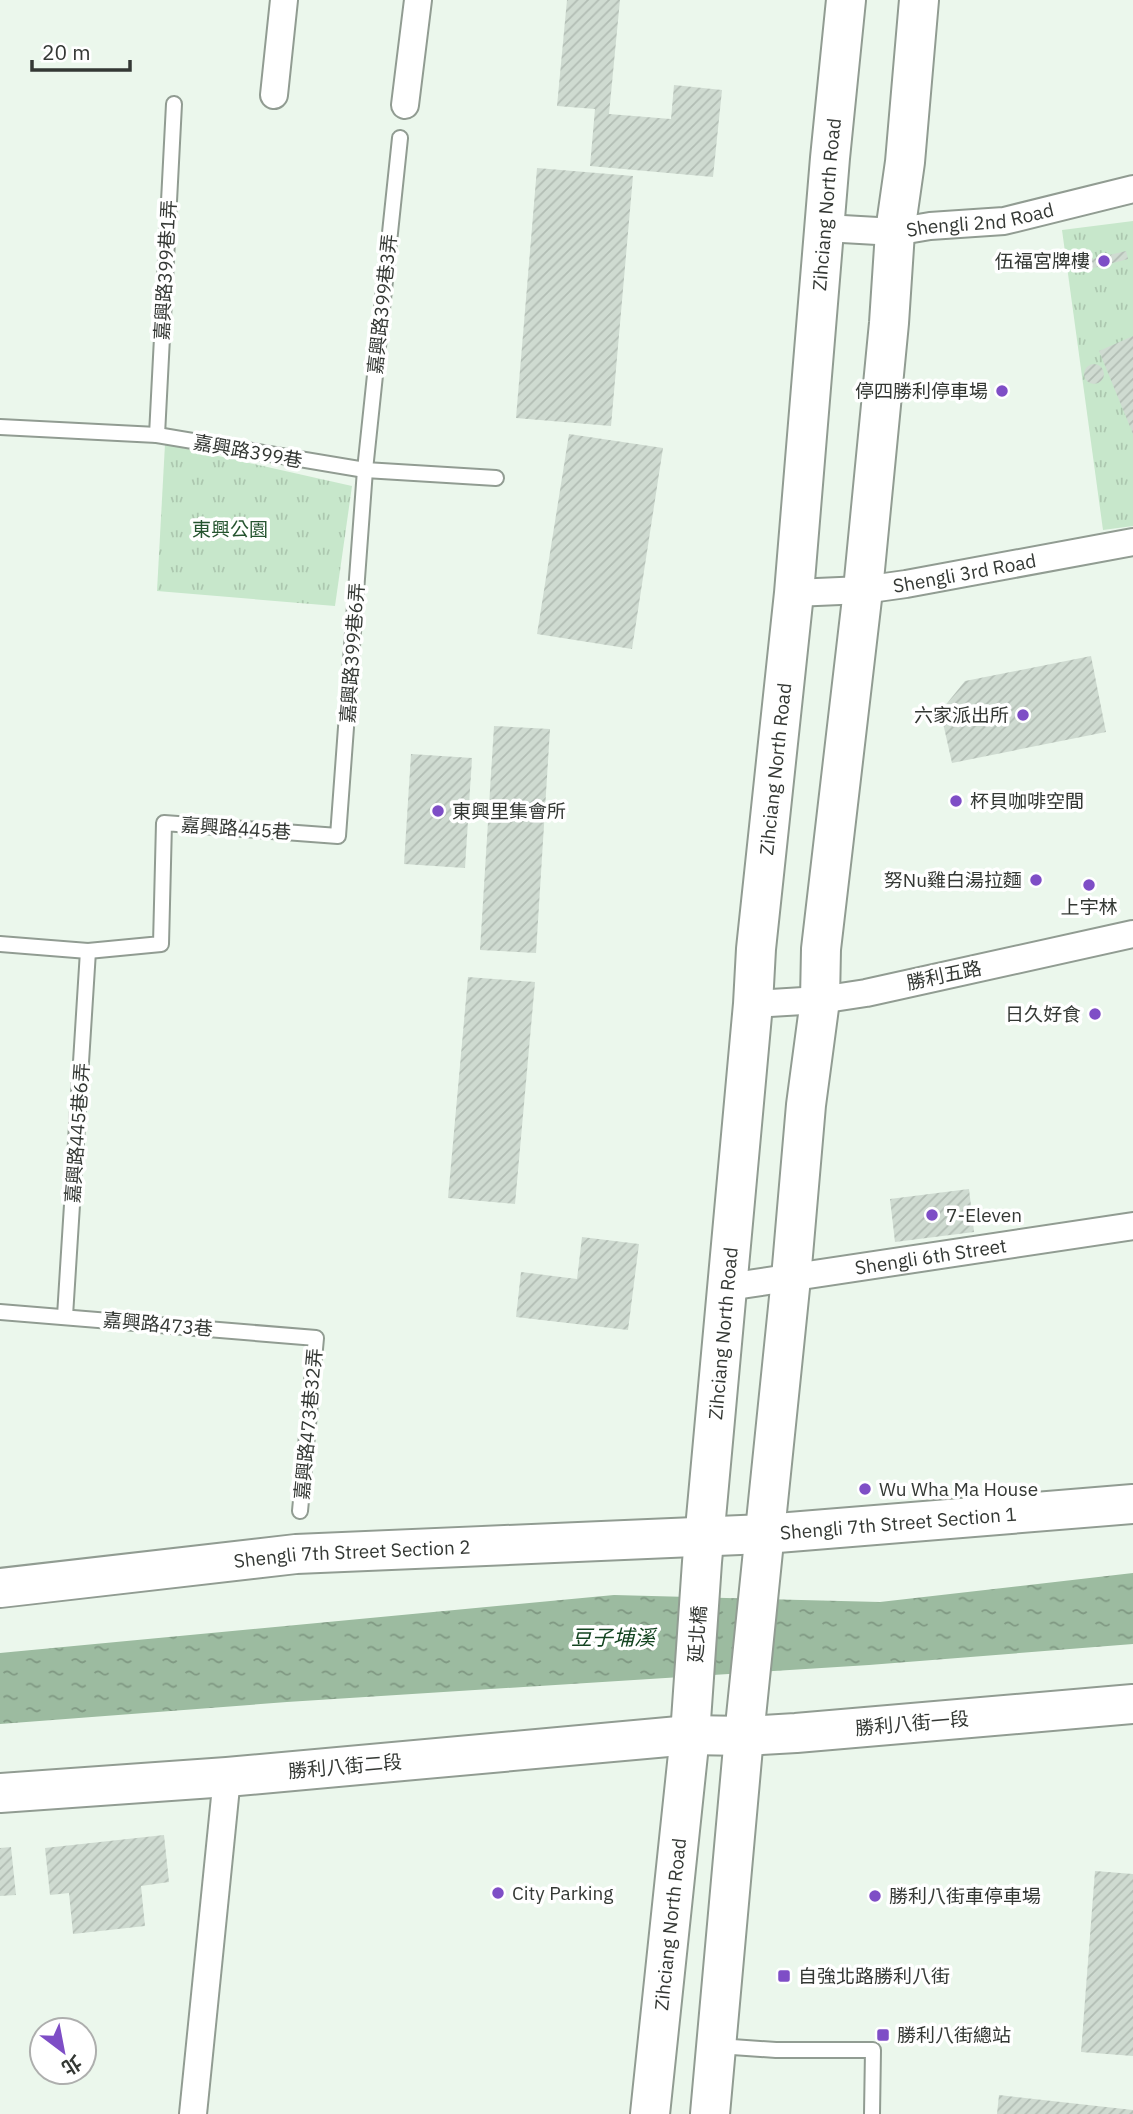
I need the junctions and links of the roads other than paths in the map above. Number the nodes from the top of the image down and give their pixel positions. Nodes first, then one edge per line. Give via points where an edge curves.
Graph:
1 (284, 0) edge
2 (418, 0) edge
3 (846, 0) edge
4 (919, 0) edge
5 (274, 95) dead end
6 (174, 104) dead end
7 (405, 106) dead end
8 (400, 138) dead end
9 (1133, 189) edge
10 (825, 228) junction
11 (895, 232) junction
12 (0, 427) edge
13 (157, 435) junction
14 (365, 470) junction
15 (496, 478) dead end
16 (1133, 542) edge
17 (863, 590) junction
18 (794, 593) junction
19 (338, 836) joint
20 (1133, 934) edge
21 (0, 944) edge
22 (88, 951) junction
23 (820, 1000) junction
24 (753, 1004) junction
25 (1133, 1226) edge
26 (791, 1278) junction
27 (728, 1287) junction
28 (0, 1312) edge
29 (65, 1316) junction
30 (316, 1338) joint
31 (1133, 1504) edge
32 (300, 1511) dead end
33 (763, 1548) junction
34 (704, 1549) junction
35 (0, 1588) edge
36 (1133, 1704) edge
37 (746, 1719) junction
38 (691, 1720) junction
39 (226, 1777) junction
40 (0, 1793) edge
41 (716, 2046) junction
42 (193, 2114) edge
43 (650, 2114) edge
44 (710, 2114) edge
45 (872, 2114) edge

1 - 5 street
2 - 7 street
3 - 10 main road, Zihciang North Road
4 - 11 main road
6 - 13 lane, 嘉興路399巷1弄
8 - 14 lane, 嘉興路399巷3弄
9 - 11 street, Shengli 2nd Road via 1003,221
10 - 11 street, Shengli 2nd Road
10 - 18 main road, Zihciang North Road
11 - 17 main road
12 - 13 lane, 嘉興路399巷
13 - 14 lane, 嘉興路399巷
14 - 15 lane, 嘉興路399巷
14 - 19 lane, 嘉興路399巷6弄
16 - 17 street, Shengli 3rd Road
17 - 18 street, Shengli 3rd Road
17 - 23 main road via 821,949
18 - 24 main road, Zihciang North Road
19 - 22 lane, 嘉興路445巷 via 164,823 161,944
20 - 23 street, 勝利五路
21 - 22 lane, 嘉興路445巷
22 - 29 lane, 嘉興路445巷6弄
23 - 24 street, 勝利五路
23 - 26 main road
24 - 27 main road, Zihciang North Road
25 - 26 street, Shengli 6th Street
26 - 27 street, Shengli 6th Street
26 - 33 main road
27 - 34 main road, Zihciang North Road
28 - 29 lane, 嘉興路473巷
29 - 30 lane, 嘉興路473巷
30 - 32 lane, 嘉興路473巷32弄
31 - 33 main road, Shengli 7th Street Section 1
33 - 34 main road, Shengli 7th Street Section 1
33 - 37 main road
34 - 35 main road, Shengli 7th Street Section 2 via 296,1554
34 - 38 main road, 延北橋
36 - 37 main road, 勝利八街一段 via 796,1733
37 - 38 main road, 勝利八街一段
37 - 41 main road
38 - 39 main road, 勝利八街二段
38 - 43 main road, Zihciang North Road
39 - 40 main road, 勝利八街二段
39 - 42 street
41 - 44 main road
41 - 45 lane via 873,2050

